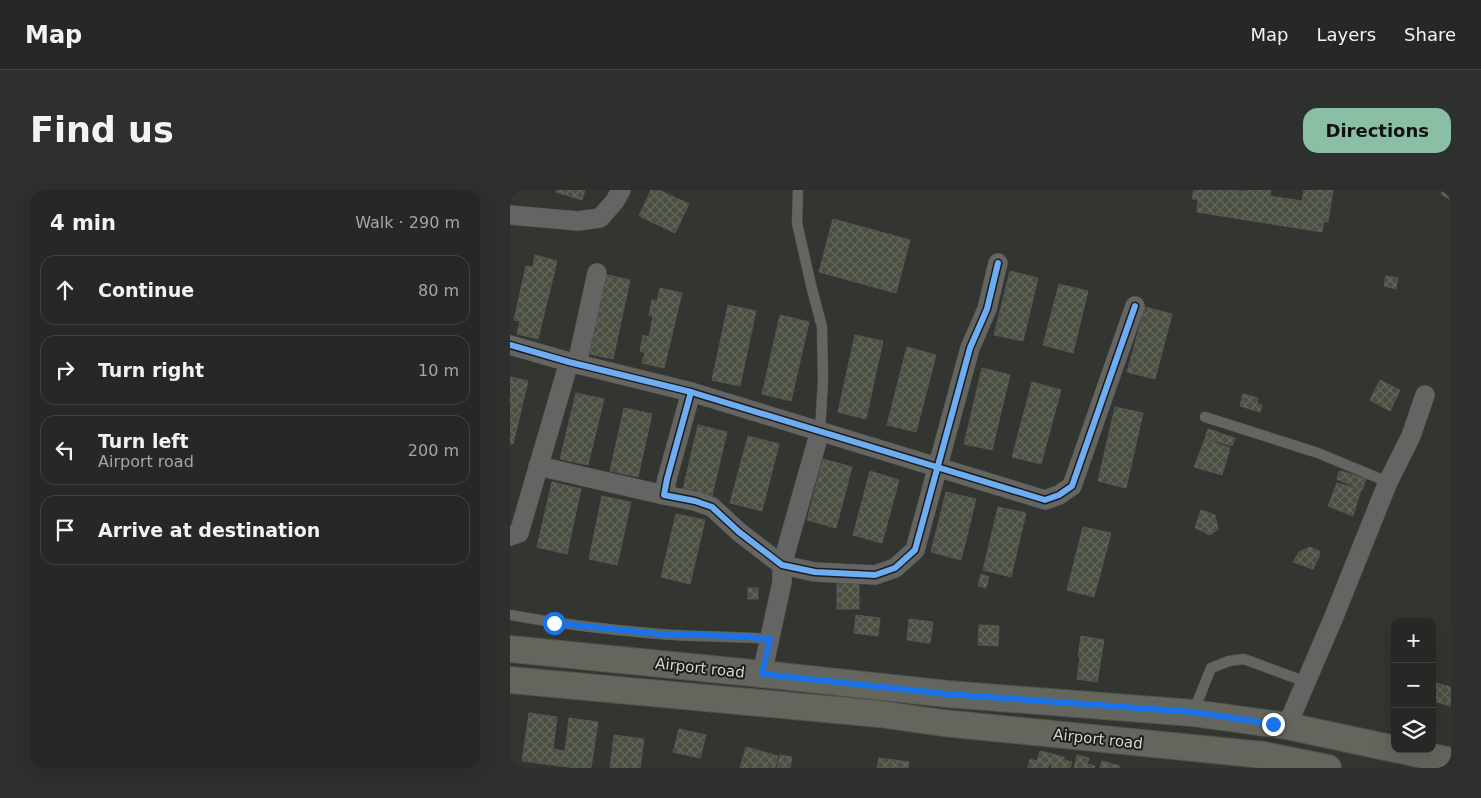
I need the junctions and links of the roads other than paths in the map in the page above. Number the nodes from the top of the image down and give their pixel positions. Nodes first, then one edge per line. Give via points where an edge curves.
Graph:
1 (621, 190) edge
2 (798, 190) edge
3 (510, 215) edge
4 (998, 264) dead end
5 (597, 273) dead end
6 (1134, 306) dead end
7 (510, 345) edge
8 (573, 363) junction
9 (691, 392) junction
10 (1425, 395) dead end
11 (1205, 417) dead end
12 (820, 431) junction
13 (538, 466) junction
14 (938, 467) junction
15 (1388, 482) junction
16 (664, 495) junction
17 (510, 536) edge
18 (782, 565) junction
19 (510, 616) edge
20 (770, 639) junction
21 (510, 649) edge
22 (762, 674) junction
23 (510, 680) edge
24 (1306, 682) junction
25 (948, 694) junction
26 (1193, 712) junction
27 (943, 724) junction
28 (1288, 726) junction
29 (1391, 748) edge
30 (1414, 753) edge
31 (1451, 761) edge
32 (1261, 762) edge
33 (1328, 768) edge

1 - 3 street via 600,218 578,221
2 - 12 lane via 798,222 822,326
4 - 14 street via 987,309 970,348
5 - 8 street
6 - 14 street via 1072,486 1045,500
7 - 8 street
8 - 9 street
8 - 13 street
9 - 12 street
9 - 16 street
10 - 15 street via 1411,436
11 - 15 lane via 1318,454
12 - 14 street
12 - 18 street
13 - 16 street
13 - 17 street via 519,533
14 - 18 street via 915,550 895,568 875,575 815,572
15 - 24 street
16 - 18 street via 712,508
18 - 20 street via 782,582
19 - 20 lane via 660,634
20 - 22 street
21 - 22 main road, Airport road
22 - 25 main road, Airport road
23 - 27 main road, Airport road via 880,714
24 - 26 lane via 1244,659 1229,661 1211,668
24 - 28 street
25 - 26 main road, Airport road
25 - 27 main road
26 - 28 main road, Airport road
27 - 32 main road, Airport road
28 - 29 main road, Airport road
30 - 31 main road, Airport road
32 - 33 main road, Airport road

